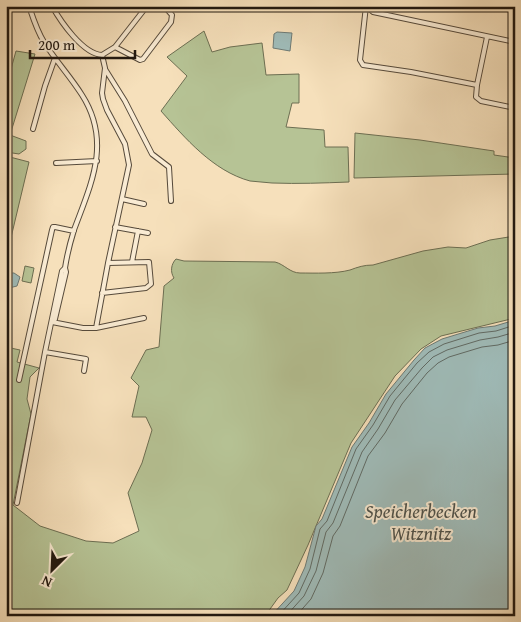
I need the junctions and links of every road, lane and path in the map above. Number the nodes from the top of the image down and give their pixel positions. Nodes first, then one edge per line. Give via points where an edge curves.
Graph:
1 (29, 6) edge
2 (52, 6) edge
3 (147, 6) edge
4 (164, 6) edge
5 (199, 6) edge
6 (213, 6) edge
7 (366, 6) edge
8 (487, 36) junction
9 (515, 42) edge
10 (115, 47) junction
11 (102, 55) junction
12 (55, 58) junction
13 (105, 68) junction
14 (476, 85) junction
15 (515, 108) edge
16 (515, 123) edge
17 (33, 129) dead end
18 (513, 131) dead end
19 (97, 161) junction
20 (56, 163) dead end
21 (122, 200) junction
22 (171, 201) dead end
23 (144, 204) dead end
24 (115, 227) junction
25 (74, 231) junction
26 (138, 231) junction
27 (148, 233) dead end
28 (132, 262) junction
29 (108, 263) junction
30 (102, 293) junction
31 (144, 318) dead end
32 (52, 322) junction
33 (96, 328) junction
34 (45, 352) junction
35 (84, 371) dead end
36 (19, 380) dead end
37 (17, 503) dead end

1 - 12 street via 39,33
2 - 11 street via 91,53
3 - 10 street
4 - 10 street via 172,15 171,22 143,59
5 - 6 street via 203,9
7 - 8 street via 373,12
7 - 14 street via 360,60 364,66
8 - 9 street
8 - 14 street
10 - 11 street
11 - 13 street
12 - 17 street
12 - 19 street via 90,110
13 - 21 street via 103,100 129,159
13 - 22 street via 152,154 169,167
14 - 15 street via 478,99
16 - 18 street
19 - 20 street
19 - 25 street
21 - 23 street
21 - 24 street
24 - 26 street
24 - 29 street
25 - 32 street
25 - 36 street via 53,227
26 - 27 street
26 - 28 street
28 - 29 street
28 - 30 street via 149,262 150,286
29 - 30 street
30 - 33 street
31 - 33 street
32 - 33 street
32 - 34 street
34 - 35 street via 86,359
34 - 37 street

